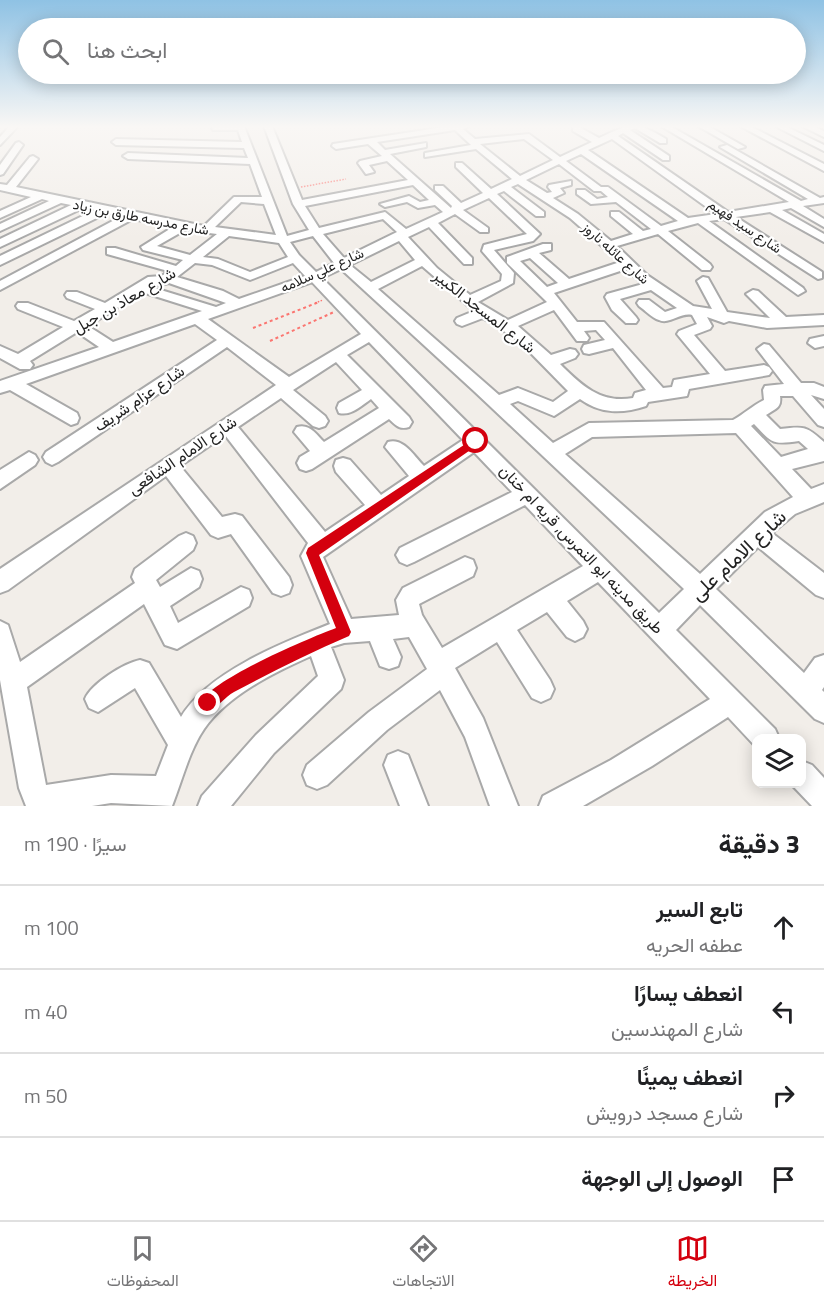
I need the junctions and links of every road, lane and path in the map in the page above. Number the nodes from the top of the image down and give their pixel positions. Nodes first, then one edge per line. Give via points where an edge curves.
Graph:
1 (28, 164) edge
2 (140, 164) dead end
3 (146, 164) edge
4 (254, 164) edge
5 (283, 164) edge
6 (363, 164) edge
7 (394, 164) edge
8 (469, 164) edge
9 (495, 164) edge
10 (554, 164) edge
11 (563, 164) edge
12 (602, 164) edge
13 (653, 164) edge
14 (723, 164) edge
15 (754, 164) edge
16 (762, 164) edge
17 (369, 172) dead end
18 (490, 172) dead end
19 (346, 178) dead end
20 (415, 182) junction
21 (568, 183) dead end
22 (511, 184) junction
23 (618, 187) dead end
24 (4, 188) edge
25 (439, 188) dead end
26 (581, 192) dead end
27 (490, 194) junction
28 (40, 196) junction
29 (545, 197) junction
30 (618, 199) junction
31 (59, 200) junction
32 (268, 201) junction
33 (821, 201) edge
34 (298, 202) junction
35 (435, 202) junction
36 (385, 204) dead end
37 (80, 205) junction
38 (346, 205) dead end
39 (796, 205) junction
40 (773, 208) junction
41 (104, 210) junction
42 (455, 210) junction
43 (739, 213) junction
44 (540, 214) dead end
45 (615, 214) dead end
46 (0, 215) edge
47 (720, 215) junction
48 (130, 216) junction
49 (405, 216) dead end
50 (699, 219) junction
51 (430, 221) junction
52 (686, 222) junction
53 (824, 224) edge
54 (672, 227) junction
55 (0, 228) edge
56 (206, 230) junction
57 (484, 230) dead end
58 (375, 231) junction
59 (659, 231) junction
60 (184, 232) junction
61 (315, 232) junction
62 (407, 232) junction
63 (226, 233) junction
64 (803, 235) dead end
65 (642, 236) junction
66 (824, 239) edge
67 (283, 240) junction
68 (213, 243) junction
69 (609, 245) junction
70 (548, 247) dead end
71 (2, 248) edge
72 (824, 248) edge
73 (111, 252) dead end
74 (532, 254) junction
75 (295, 258) junction
76 (191, 259) junction
77 (0, 261) edge
78 (422, 261) junction
79 (468, 261) dead end
80 (341, 263) junction
81 (627, 264) junction
82 (821, 271) edge
83 (175, 275) junction
84 (312, 278) junction
85 (567, 284) junction
86 (0, 286) edge
87 (652, 286) junction
88 (142, 288) junction
89 (368, 289) junction
90 (798, 291) dead end
91 (544, 292) junction
92 (753, 294) dead end
93 (72, 295) dead end
94 (469, 301) junction
95 (337, 302) junction
96 (644, 303) dead end
97 (238, 304) junction
98 (555, 304) junction
99 (23, 306) dead end
100 (107, 309) junction
101 (216, 311) junction
102 (692, 311) junction
103 (484, 312) junction
104 (196, 318) junction
105 (724, 318) junction
106 (631, 320) dead end
107 (824, 320) edge
108 (462, 321) dead end
109 (767, 323) junction
110 (783, 323) junction
111 (71, 325) junction
112 (508, 326) junction
113 (253, 328) dead end
114 (369, 335) junction
115 (546, 338) dead end
116 (582, 338) junction
117 (781, 338) dead end
118 (226, 341) junction
119 (270, 341) dead end
120 (614, 343) junction
121 (531, 344) junction
122 (112, 348) junction
123 (764, 349) dead end
124 (337, 354) junction
125 (570, 354) dead end
126 (8, 356) edge
127 (549, 362) junction
128 (764, 371) dead end
129 (39, 373) junction
130 (721, 377) junction
131 (580, 384) junction
132 (5, 385) edge
133 (284, 387) junction
134 (798, 390) junction
135 (372, 391) junction
136 (824, 393) edge
137 (659, 395) junction
138 (497, 403) junction
139 (609, 405) junction
140 (345, 408) dead end
141 (753, 413) junction
142 (71, 418) dead end
143 (824, 420) edge
144 (319, 421) dead end
145 (228, 425) junction
146 (739, 425) junction
147 (589, 430) junction
148 (303, 432) dead end
149 (476, 441) junction
150 (394, 447) dead end
151 (322, 453) junction
152 (552, 453) junction
153 (823, 453) edge
154 (52, 457) dead end
155 (29, 460) dead end
156 (306, 463) dead end
157 (168, 465) junction
158 (343, 466) dead end
159 (778, 466) junction
160 (422, 477) junction
161 (0, 481) edge
162 (528, 494) junction
163 (816, 496) edge
164 (378, 506) junction
165 (756, 533) junction
166 (186, 543) dead end
167 (320, 547) junction
168 (407, 555) dead end
169 (465, 568) dead end
170 (601, 568) junction
171 (190, 579) dead end
172 (0, 582) edge
173 (281, 585) dead end
174 (824, 587) edge
175 (700, 589) junction
176 (151, 595) junction
177 (242, 598) dead end
178 (550, 598) junction
179 (417, 625) junction
180 (501, 627) junction
181 (377, 629) junction
182 (575, 629) dead end
183 (660, 629) junction
184 (344, 632) junction
185 (0, 633) edge
186 (317, 640) junction
187 (389, 657) dead end
188 (824, 667) edge
189 (441, 668) junction
190 (7, 670) edge
191 (541, 689) dead end
192 (805, 692) junction
193 (98, 699) dead end
194 (729, 701) junction
195 (824, 710) edge
196 (762, 734) edge
197 (183, 745) junction
198 (398, 765) dead end
199 (317, 775) dead end
200 (806, 780) edge
201 (162, 798) edge
202 (824, 798) edge
203 (38, 803) edge
204 (499, 804) edge
205 (212, 806) edge
206 (414, 806) edge
207 (553, 806) edge

1 - 24 street
2 - 3 street
4 - 32 street, طريق مدينه ابو النمرس, قريه ام خنان
5 - 34 street
6 - 17 street
7 - 20 street
8 - 27 street
9 - 22 street
10 - 22 street, شارع علي سلامه
11 - 30 street
12 - 52 street
13 - 47 street, شارع سيد فهيم
14 - 39 street
15 - 33 street
16 - 33 street
18 - 22 street
19 - 34 path
20 - 34 street
20 - 35 street
21 - 29 street via 553,187 559,193
22 - 27 street, شارع علي سلامه
22 - 29 street, شارع عائله ناروز
22 - 44 street
23 - 54 street
24 - 28 street, شارع مدرسه طارق بن زياد
25 - 42 street
26 - 30 street via 595,202
27 - 42 street, شارع علي سلامه
27 - 94 street via 534,234 529,239 488,248 508,273 507,283
28 - 31 street, شارع مدرسه طارق بن زياد
28 - 46 street
29 - 69 street, شارع عائله ناروز
30 - 59 street
31 - 37 street, شارع مدرسه طارق بن زياد
31 - 55 street
32 - 56 street via 238,199
32 - 67 street, طريق مدينه ابو النمرس, قريه ام خنان
33 - 39 street
34 - 38 street
34 - 61 street
35 - 36 street via 418,205 409,199
35 - 42 street
37 - 41 street, شارع مدرسه طارق بن زياد
37 - 71 street
39 - 40 street
39 - 53 street
40 - 43 street
40 - 66 street
41 - 48 street, شارع مدرسه طارق بن زياد
41 - 77 street
42 - 51 street, شارع علي سلامه
42 - 57 street
43 - 47 street
43 - 82 street
45 - 65 street
47 - 50 street
47 - 82 street, شارع سيد فهيم
48 - 60 street, شارع مدرسه طارق بن زياد
48 - 86 street
49 - 62 street
50 - 52 street
50 - 90 street
51 - 62 street, شارع علي سلامه
51 - 79 street
52 - 54 street
54 - 59 street
56 - 60 street, شارع مدرسه طارق بن زياد
56 - 63 street, شارع مدرسه طارق بن زياد
58 - 61 street
58 - 62 street, شارع علي سلامه
58 - 62 street via 387,215
58 - 80 street, شارع علي سلامه
59 - 65 street
59 - 105 street via 670,236 704,274
60 - 68 street
60 - 76 street via 147,248
61 - 67 street
61 - 80 street
62 - 78 street, شارع المسجد الكبير
63 - 67 street, شارع مدرسه طارق بن زياد
63 - 68 street, شارع معاذ بن جبل
64 - 72 street
65 - 69 street
67 - 75 street, طريق مدينه ابو النمرس, قريه ام خنان
68 - 76 street, شارع معاذ بن جبل
69 - 81 street, شارع عائله ناروز
70 - 74 street via 530,251
73 - 83 street
74 - 85 street
74 - 91 street via 511,260
75 - 76 street via 250,276 214,262
75 - 84 street, طريق مدينه ابو النمرس, قريه ام خنان
76 - 83 street, شارع معاذ بن جبل
78 - 89 street
78 - 94 street, شارع المسجد الكبير
80 - 84 street, شارع علي سلامه
80 - 89 street
81 - 85 street via 598,278
81 - 87 street, شارع عائله ناروز
83 - 88 street, شارع معاذ بن جبل via 154,279
83 - 97 street
84 - 95 street, طريق مدينه ابو النمرس, قريه ام خنان
84 - 97 street, شارع علي سلامه
85 - 91 street
87 - 102 street, شارع عائله ناروز
87 - 106 street via 612,297
88 - 100 street, شارع معاذ بن جبل
88 - 101 street
89 - 138 street
91 - 98 street
92 - 110 street
93 - 100 street
94 - 103 street, شارع المسجد الكبير
95 - 113 path
95 - 114 street, طريق مدينه ابو النمرس, قريه ام خنان
95 - 119 path
96 - 102 street via 663,317
97 - 101 street, شارع علي سلامه
98 - 112 street
98 - 116 street
99 - 111 street
100 - 111 street, شارع معاذ بن جبل
101 - 104 street, شارع علي سلامه
102 - 105 street, شارع عائله ناروز
102 - 130 street via 705,326 684,334
103 - 108 street
103 - 112 street, شارع المسجد الكبير
104 - 118 street
104 - 122 street, شارع علي سلامه
105 - 109 street, شارع عائله ناروز
107 - 110 street, شارع عائله ناروز
109 - 110 street, شارع عائله ناروز
109 - 117 street
111 - 122 street
111 - 126 street, شارع معاذ بن جبل
112 - 121 street, شارع المسجد الكبير
114 - 124 street, شارع الامام الشافعى
114 - 149 street, طريق مدينه ابو النمرس, قريه ام خنان
115 - 121 street
116 - 120 street
116 - 120 street via 599,325
118 - 133 street
118 - 154 street, شارع عزام شريف
120 - 137 street via 629,355
121 - 127 street, شارع المسجد الكبير
122 - 129 street, شارع علي سلامه
123 - 134 street
124 - 133 street, شارع الامام الشافعى
124 - 135 street
125 - 127 street
126 - 129 street
127 - 131 street, شارع المسجد الكبير
128 - 130 street
129 - 132 street, شارع علي سلامه
130 - 137 street via 680,384 681,392
131 - 138 street via 554,410 522,394
131 - 139 street, شارع المسجد الكبير via 600,403
132 - 142 street
133 - 144 street
133 - 145 street, شارع الامام الشافعى
134 - 136 street
134 - 141 street via 771,390 773,403
134 - 143 street
135 - 140 street
135 - 151 street via 397,416
137 - 139 street via 641,397 640,402 631,405
138 - 152 street
139 - 147 street
141 - 146 street
141 - 153 street via 777,437 802,433
145 - 157 street, شارع الامام الشافعى
145 - 167 street via 318,539
146 - 147 street via 714,429
146 - 159 street
147 - 152 street
148 - 151 street
149 - 160 street
149 - 162 street, طريق مدينه ابو النمرس, قريه ام خنان
150 - 160 street
151 - 156 street
152 - 175 street
153 - 159 street
155 - 161 street
157 - 172 street, شارع الامام الشافعى
157 - 173 street via 218,528 235,523
158 - 164 street
159 - 163 street
160 - 164 street
162 - 168 street
162 - 170 street, طريق مدينه ابو النمرس, قريه ام خنان
163 - 165 street, شارع الامام على via 788,508
164 - 167 street
165 - 174 street
165 - 175 street, شارع الامام على
166 - 176 street via 143,575
167 - 184 street via 312,556
169 - 179 street via 407,600
170 - 178 street
170 - 183 street, طريق مدينه ابو النمرس, قريه ام خنان
171 - 176 street
175 - 183 street, شارع الامام على
175 - 192 street
176 - 177 street via 171,634 177,637
176 - 190 street
178 - 180 street
178 - 182 street
179 - 181 street
179 - 189 street
180 - 189 street
180 - 191 street
181 - 184 street
181 - 187 street
183 - 194 street, طريق مدينه ابو النمرس, قريه ام خنان
184 - 186 street
185 - 190 street
186 - 197 street via 224,690 208,703
186 - 205 street via 332,680 265,744
188 - 192 street
189 - 199 street
189 - 204 street via 462,702
190 - 203 street
192 - 195 street
193 - 197 street via 140,672
194 - 196 street, طريق مدينه ابو النمرس, قريه ام خنان
194 - 207 street via 666,744
197 - 201 street
198 - 206 street
200 - 202 street
201 - 203 street via 111,789

